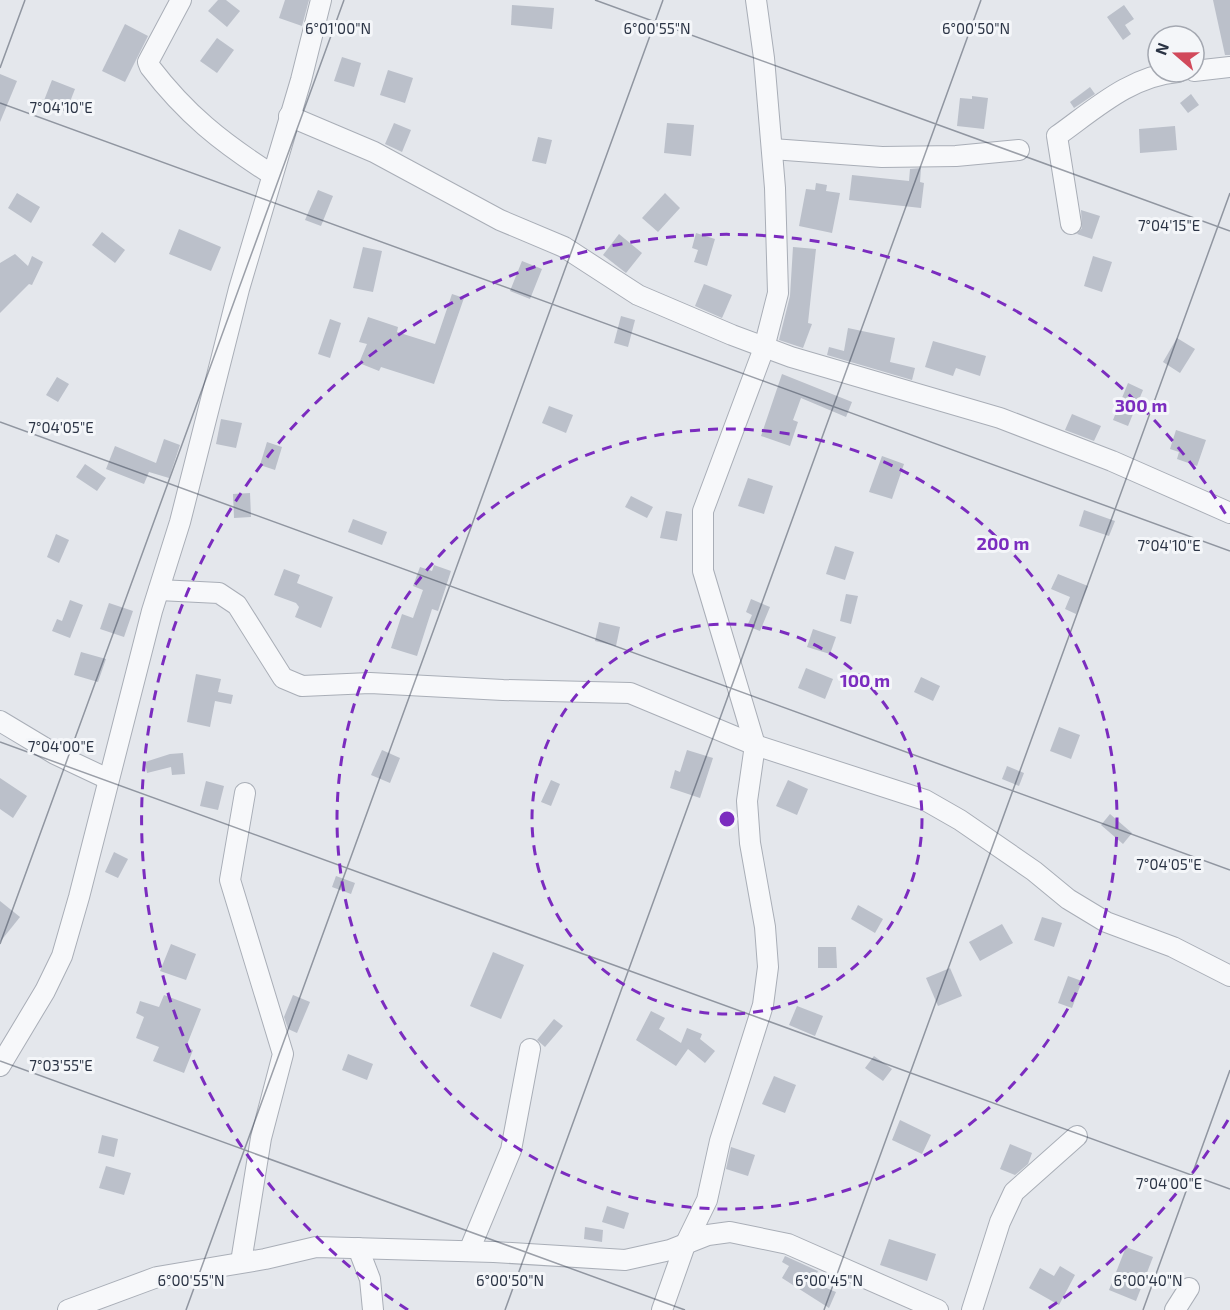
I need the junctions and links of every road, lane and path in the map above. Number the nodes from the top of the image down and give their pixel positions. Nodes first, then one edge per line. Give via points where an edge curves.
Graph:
1 (181, 0) edge
2 (321, 0) edge
3 (756, 0) edge
4 (1230, 67) edge
5 (1206, 70) edge
6 (1146, 79) edge
7 (289, 116) junction
8 (772, 149) junction
9 (1019, 150) dead end
10 (271, 174) junction
11 (1071, 224) dead end
12 (764, 348) junction
13 (1230, 513) edge
14 (159, 590) junction
15 (0, 721) edge
16 (755, 745) junction
17 (108, 779) junction
18 (245, 793) dead end
19 (1230, 976) edge
20 (530, 1049) dead end
21 (0, 1066) edge
22 (1077, 1136) dead end
23 (685, 1245) junction
24 (358, 1248) junction
25 (469, 1251) junction
26 (241, 1262) junction
27 (1189, 1288) dead end
28 (68, 1310) edge
29 (373, 1310) edge
30 (662, 1310) edge
31 (938, 1310) edge
32 (972, 1310) edge
33 (1175, 1310) edge

1 - 10 street via 148,62 150,67 190,113 223,143
2 - 7 street
3 - 8 street
4 - 5 street
6 - 11 street via 1127,86 1057,136
7 - 10 street
7 - 12 street via 374,152 490,215 564,247 638,295
8 - 9 street via 882,158
8 - 12 street via 780,274
10 - 14 street
12 - 13 street via 1000,418 1112,461
12 - 16 street via 703,511 703,571
14 - 16 street via 219,593 237,605 283,678 302,686 370,683 630,693
14 - 17 street
15 - 17 street via 55,754
16 - 19 street via 925,800 1106,922 1173,947
16 - 23 street via 747,801 765,927 768,968 763,1005 720,1141 707,1200
17 - 21 street via 62,956
18 - 26 street via 230,880 283,1054 261,1138
20 - 25 street via 511,1150
22 - 32 street via 1014,1192 1000,1222
23 - 25 street via 626,1260
23 - 30 street
23 - 31 street via 708,1235 730,1232 763,1237 788,1244
24 - 25 street
24 - 26 street via 316,1247
24 - 29 street via 370,1279
26 - 28 street via 158,1277
27 - 33 street

